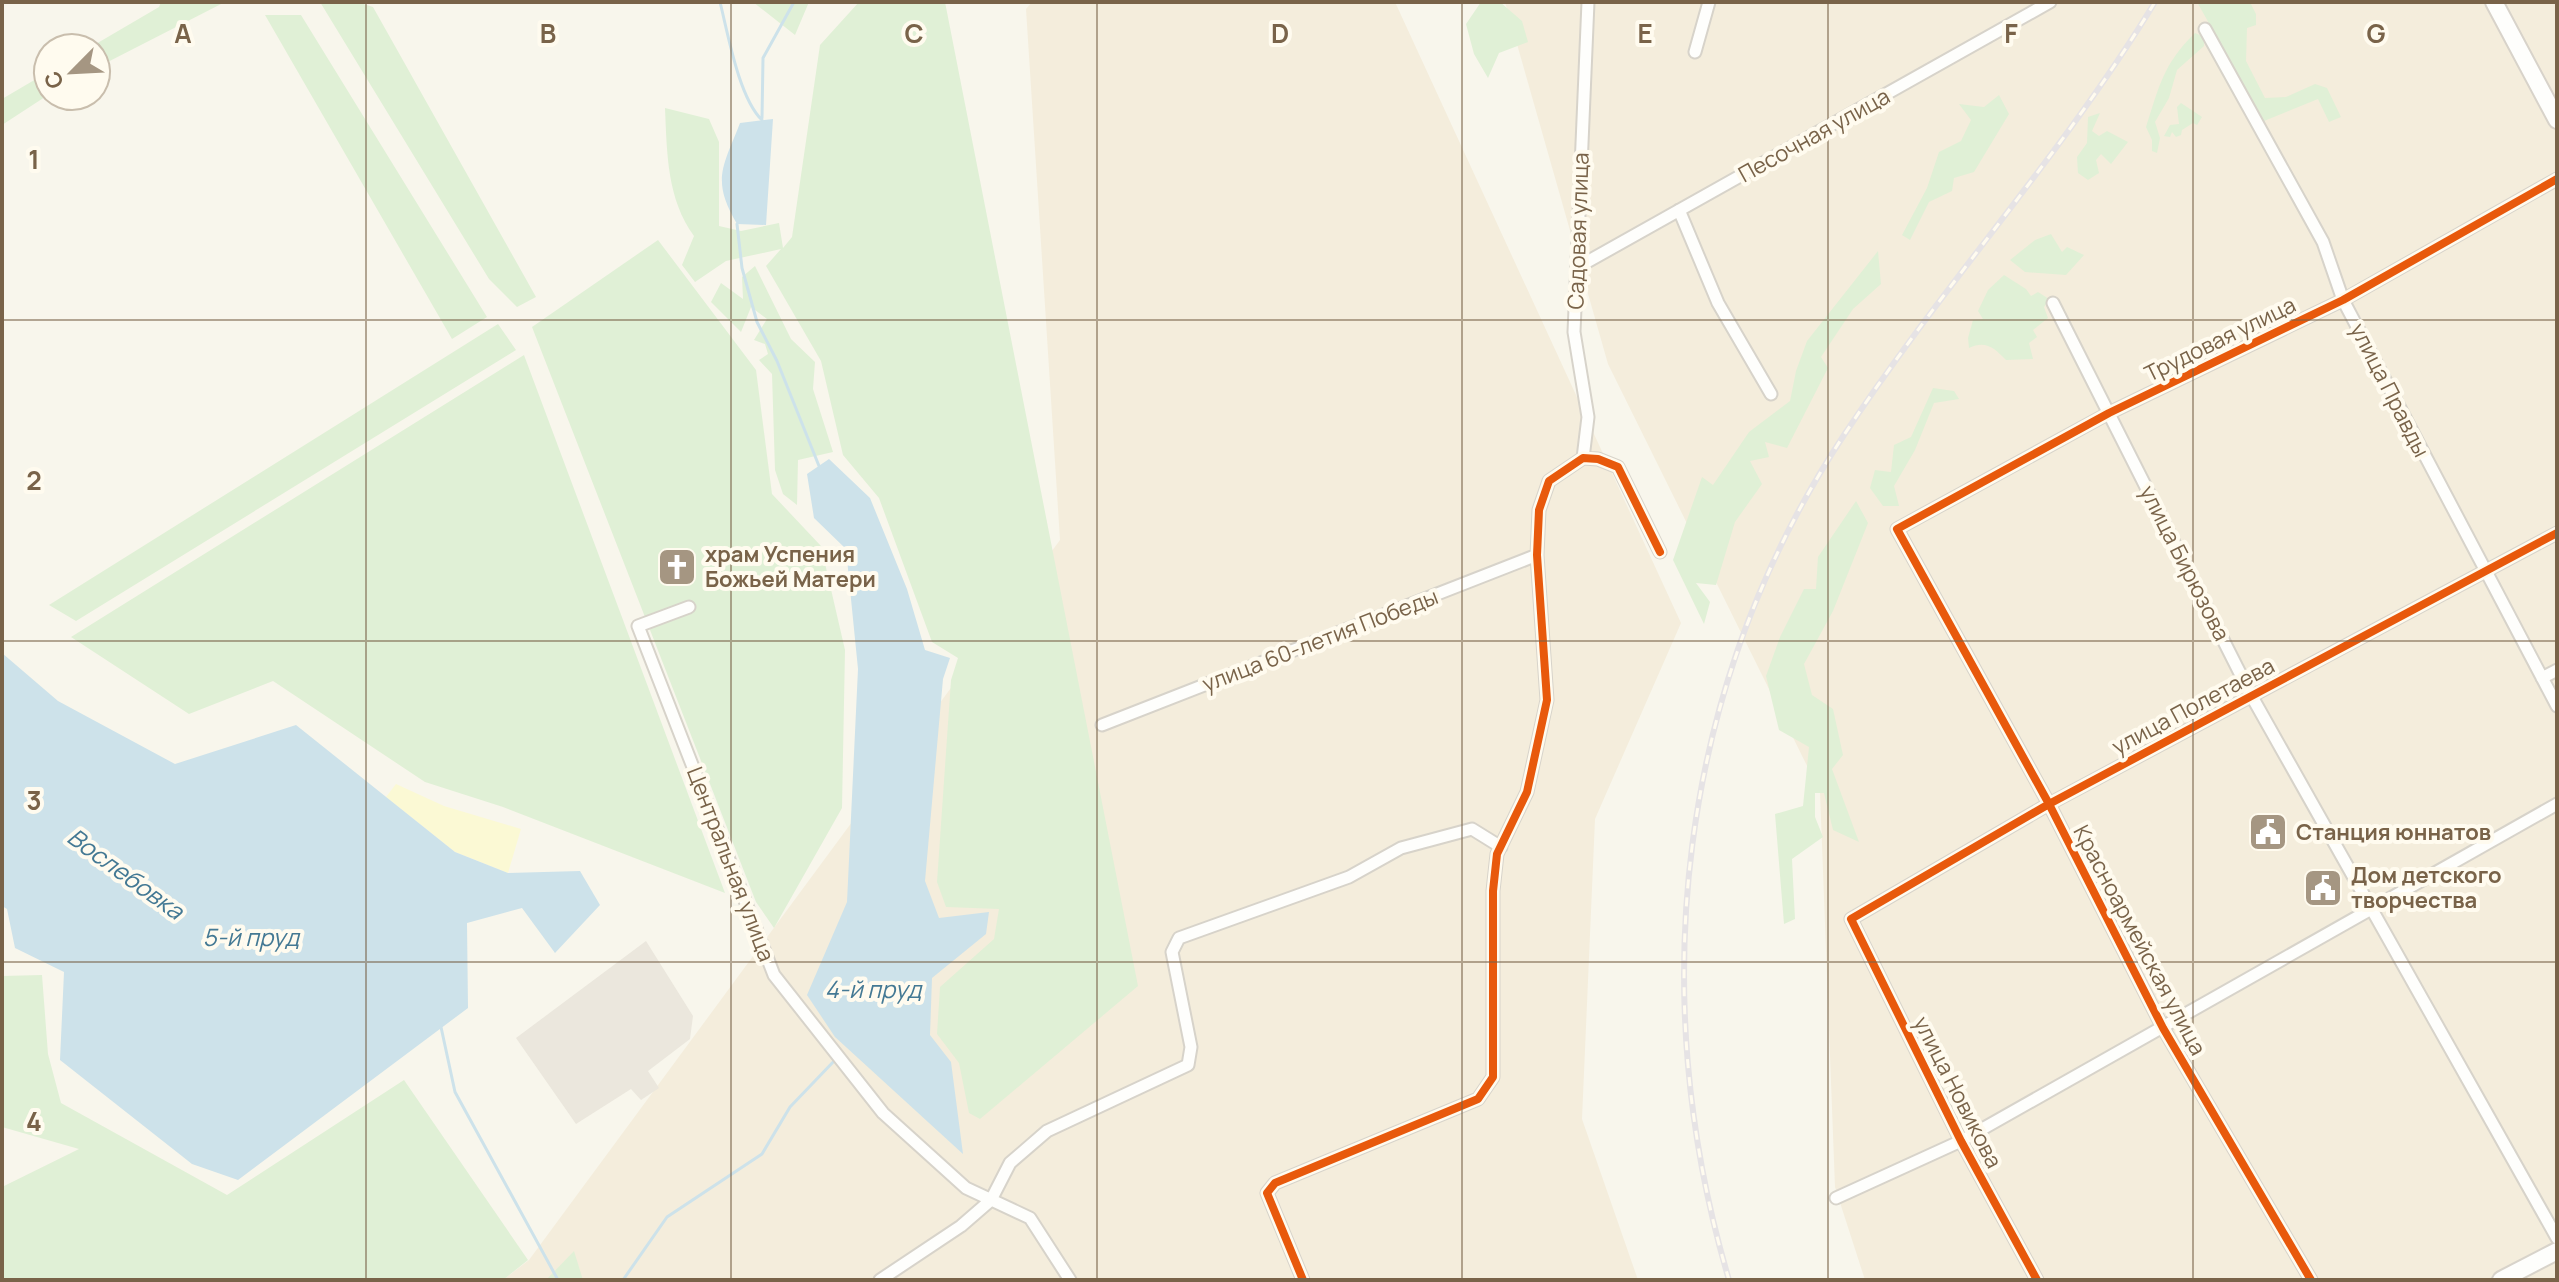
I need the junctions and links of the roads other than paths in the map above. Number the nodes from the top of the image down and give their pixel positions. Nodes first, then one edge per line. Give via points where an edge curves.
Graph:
1 (1588, 2) edge
2 (1709, 2) edge
3 (2494, 2) edge
4 (2048, 3) edge
5 (2205, 29) dead end
6 (1695, 52) dead end
7 (2557, 120) edge
8 (2557, 179) edge
9 (1679, 210) junction
10 (1578, 267) junction
11 (2343, 300) junction
12 (2053, 303) dead end
13 (1771, 394) dead end
14 (2109, 413) junction
15 (1583, 458) junction
16 (1897, 529) joint
17 (2557, 533) edge
18 (1660, 552) dead end
19 (1537, 555) junction
20 (2483, 570) junction
21 (689, 607) dead end
22 (2557, 670) edge
23 (2542, 678) junction
24 (2251, 695) junction
25 (2557, 706) edge
26 (1102, 725) dead end
27 (2049, 804) junction
28 (2557, 804) edge
29 (1501, 847) junction
30 (2374, 907) junction
31 (1851, 919) joint
32 (2163, 1028) junction
33 (1961, 1141) junction
34 (1836, 1198) dead end
35 (991, 1200) junction
36 (2557, 1238) edge
37 (2557, 1251) edge
38 (880, 1280) edge
39 (1070, 1280) edge
40 (1303, 1280) edge
41 (2037, 1280) edge
42 (2311, 1280) edge
43 (2501, 1280) edge

1 - 10 street, Садовая улица
2 - 6 street
3 - 7 main road
4 - 9 street, Песочная улица
5 - 11 street, улица Правды via 2323,242
8 - 11 street, Трудовая улица
9 - 10 street, Песочная улица
9 - 13 street via 1718,303
10 - 15 street, Садовая улица via 1574,332 1588,417
11 - 14 street, Трудовая улица
11 - 20 street, улица Правды
12 - 14 street, улица Бирюзова
14 - 16 street, Трудовая улица
14 - 24 street, улица Бирюзова
15 - 18 street via 1618,467
15 - 19 street via 1549,481 1539,510
16 - 27 street, Красноармейская улица
17 - 20 street, улица Полетаева
19 - 26 street, улица 60-летия Победы
19 - 29 street via 1547,700 1527,792
20 - 23 street, улица Правды
20 - 24 street, улица Полетаева
21 - 35 street, Центральная улица via 638,626 774,975 883,1113 966,1188
22 - 23 street
23 - 25 street, улица Правды
24 - 27 street, улица Полетаева
24 - 30 street, улица Бирюзова
27 - 31 street, улица Полетаева
27 - 32 street, Красноармейская улица
28 - 30 street
29 - 35 street via 1472,829 1453,833 1401,848 1349,877 1179,938 1172,952 1191,1047 1188,1065 1047,1131 1010,1163
29 - 40 street via 1493,891 1489,1086 1478,1099 1275,1183 1267,1193
30 - 32 street
30 - 36 street, улица Бирюзова
31 - 33 street, улица Новикова
32 - 33 street
32 - 42 street, Красноармейская улица
33 - 34 street
33 - 41 street, улица Новикова
35 - 38 street
35 - 39 street, Центральная улица via 1030,1218
37 - 43 main road

